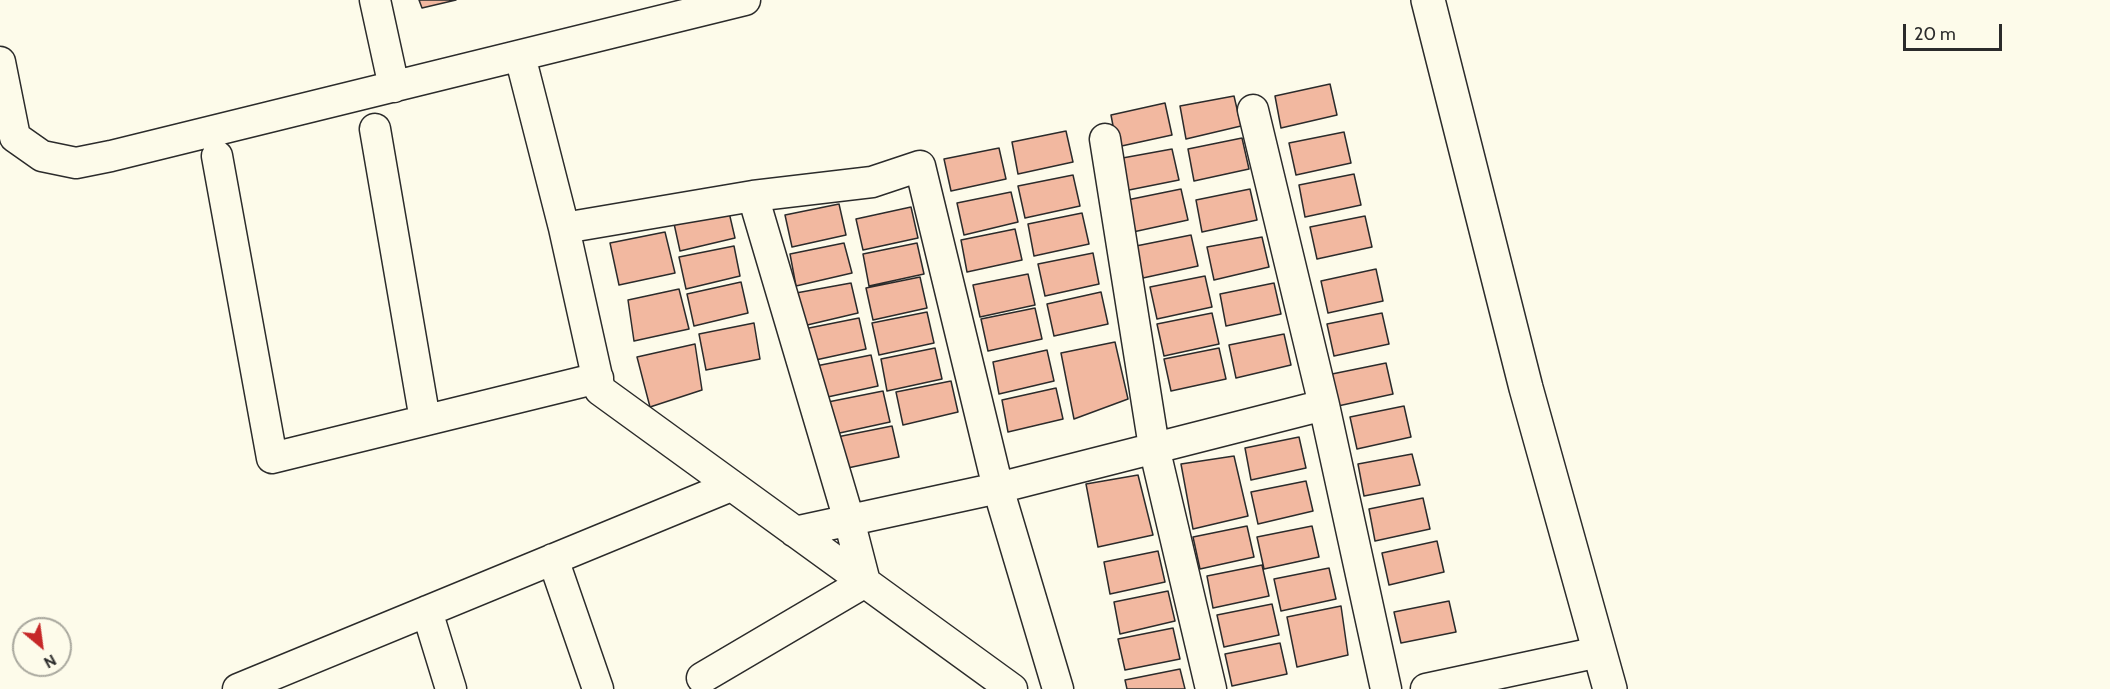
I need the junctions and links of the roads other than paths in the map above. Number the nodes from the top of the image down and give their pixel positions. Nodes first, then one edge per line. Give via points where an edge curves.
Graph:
1 (375, 0) edge
2 (745, 0) edge
3 (1428, 0) edge
4 (520, 56) junction
5 (0, 62) edge
6 (394, 87) junction
7 (1253, 110) dead end
8 (375, 129) dead end
9 (1105, 139) dead end
10 (217, 156) dead end
11 (753, 196) junction
12 (564, 228) junction
13 (598, 378) junction
14 (1324, 405) junction
15 (425, 420) junction
16 (1154, 447) junction
17 (731, 486) junction
18 (998, 488) junction
19 (849, 520) junction
20 (795, 532) junction
21 (554, 559) junction
22 (865, 582) junction
23 (427, 611) junction
24 (1599, 652) junction
25 (702, 678) dead end
26 (238, 689) edge
27 (451, 689) edge
28 (598, 689) edge
29 (1012, 689) edge
30 (1058, 689) edge
31 (1211, 689) edge
32 (1386, 689) edge
33 (1426, 689) edge
34 (1610, 689) edge

1 - 6 street
2 - 4 street
3 - 24 main road via 1526,388
4 - 6 street
4 - 12 street
5 - 6 street via 15,137 42,156 76,163
7 - 14 street
8 - 15 street
9 - 16 street
10 - 15 street via 272,458
11 - 12 street
11 - 18 street via 872,182 920,166
11 - 19 street
12 - 13 street
13 - 15 street
13 - 17 street via 600,390
14 - 16 street
14 - 32 street
16 - 18 street
16 - 31 street
17 - 20 street
17 - 21 street
18 - 19 street
18 - 30 street
19 - 20 street
19 - 22 street
20 - 22 street
21 - 23 street
21 - 28 street
22 - 25 street
22 - 29 street
23 - 26 street
23 - 27 street
24 - 33 street
24 - 34 main road

